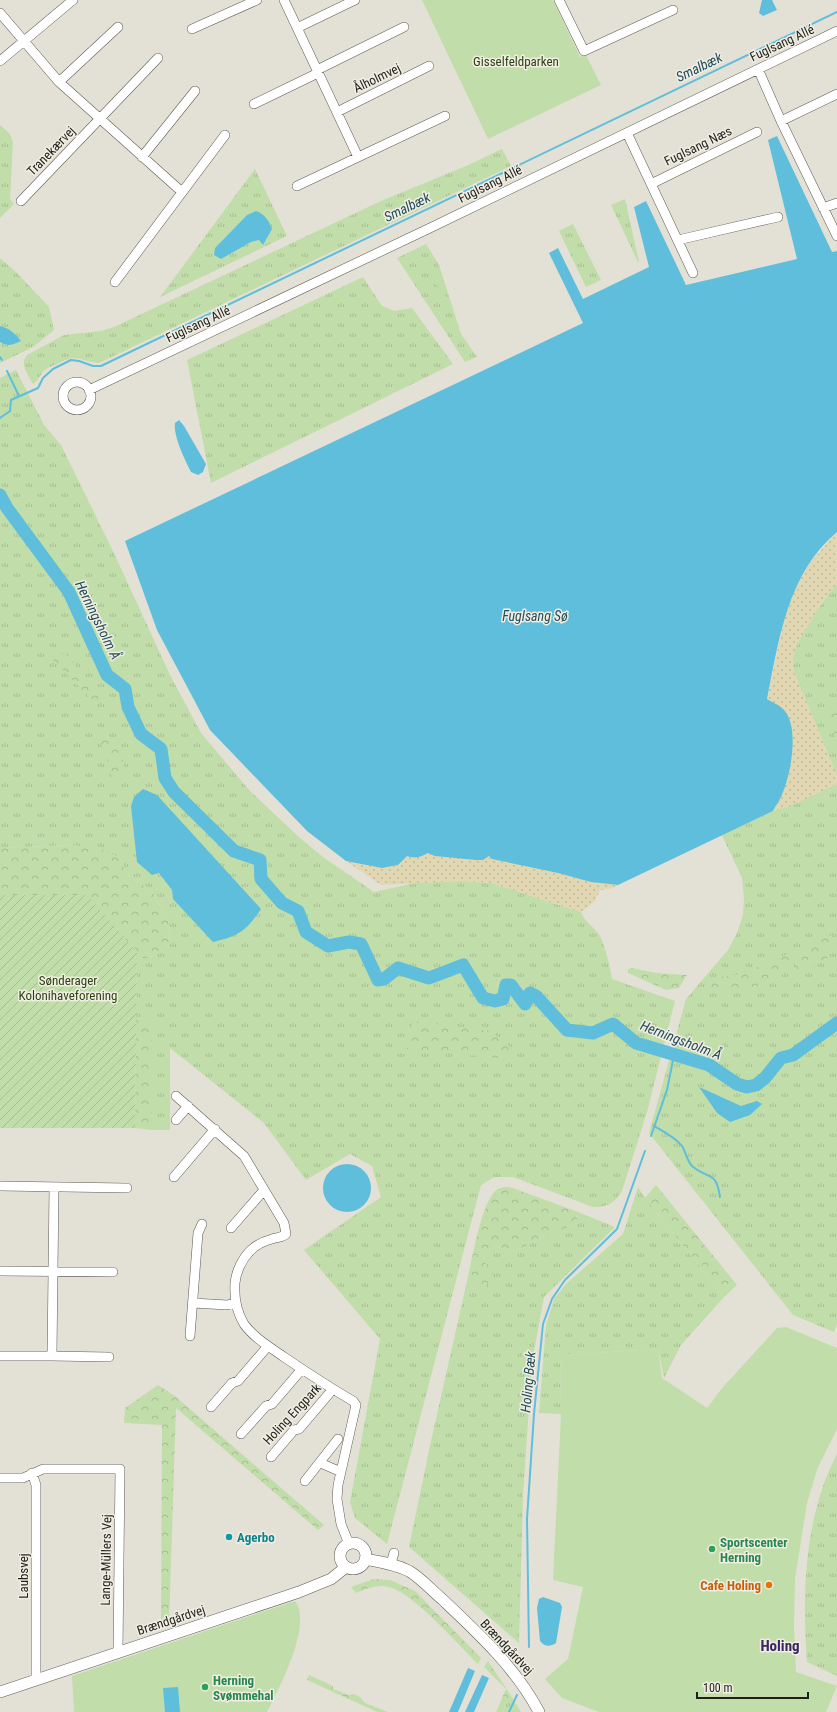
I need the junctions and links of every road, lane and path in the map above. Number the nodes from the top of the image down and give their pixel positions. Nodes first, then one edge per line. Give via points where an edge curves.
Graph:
1 (73, 0) edge
2 (257, 0) edge
3 (284, 0) edge
4 (355, 0) edge
5 (559, 0) edge
6 (673, 10) dead end
7 (0, 13) edge
8 (118, 27) dead end
9 (404, 27) dead end
10 (297, 28) junction
11 (192, 29) dead end
12 (837, 31) edge
13 (25, 41) junction
14 (158, 58) dead end
15 (0, 62) edge
16 (430, 66) dead end
17 (758, 69) junction
18 (318, 72) junction
19 (59, 82) junction
20 (195, 92) dead end
21 (837, 94) edge
22 (254, 104) dead end
23 (337, 112) junction
24 (445, 116) dead end
25 (99, 119) junction
26 (781, 121) junction
27 (757, 132) dead end
28 (627, 133) junction
29 (225, 135) dead end
30 (142, 157) junction
31 (358, 157) junction
32 (651, 184) junction
33 (297, 186) dead end
34 (182, 192) junction
35 (21, 201) dead end
36 (837, 203) edge
37 (823, 208) junction
38 (778, 217) dead end
39 (837, 236) edge
40 (678, 240) junction
41 (693, 273) dead end
42 (115, 282) dead end
43 (89, 390) dead end
44 (176, 1096) dead end
45 (188, 1106) junction
46 (176, 1120) dead end
47 (215, 1129) junction
48 (174, 1178) dead end
49 (0, 1186) edge
50 (54, 1188) junction
51 (127, 1188) dead end
52 (264, 1190) junction
53 (202, 1224) dead end
54 (232, 1228) dead end
55 (0, 1271) edge
56 (54, 1271) junction
57 (113, 1272) dead end
58 (193, 1303) junction
59 (235, 1303) junction
60 (190, 1336) dead end
61 (268, 1346) junction
62 (0, 1356) edge
63 (52, 1356) junction
64 (109, 1358) dead end
65 (302, 1369) junction
66 (333, 1389) junction
67 (211, 1407) dead end
68 (241, 1434) dead end
69 (338, 1439) dead end
70 (270, 1457) dead end
71 (320, 1462) junction
72 (341, 1472) junction
73 (32, 1474) junction
74 (0, 1478) edge
75 (305, 1480) dead end
76 (349, 1544) junction
77 (365, 1559) junction
78 (346, 1566) junction
79 (118, 1652) junction
80 (36, 1679) junction
81 (0, 1692) edge
82 (539, 1712) edge

1 - 13 street
2 - 11 street
3 - 10 street
4 - 10 street
5 - 6 street via 584,51
7 - 13 street
8 - 19 street
9 - 18 street
10 - 18 street
12 - 17 street, Fuglsang Allé
13 - 15 street
13 - 19 street
14 - 25 street, Tranekærvej
16 - 23 street, Ålholmvej
17 - 26 street
17 - 28 street, Fuglsang Allé
18 - 22 street
18 - 23 street
19 - 25 street
20 - 30 street
21 - 26 street
23 - 31 street
24 - 31 street
25 - 30 street
25 - 35 street, Tranekærvej
26 - 37 street
27 - 32 street, Fuglsang Næs
28 - 32 street
28 - 43 street, Fuglsang Allé
29 - 34 street
30 - 34 street
31 - 33 street
32 - 40 street
34 - 42 street
36 - 37 street
37 - 39 street
38 - 40 street
40 - 41 street
44 - 45 street, Holing Engpark
45 - 46 street
45 - 47 street, Holing Engpark
47 - 48 street
47 - 52 street, Holing Engpark via 244,1156
49 - 50 street
50 - 51 street
50 - 56 street
52 - 54 street
52 - 59 street, Holing Engpark via 284,1223 286,1234 259,1244 250,1251 236,1278
53 - 58 street via 198,1233
55 - 56 street
56 - 57 street
56 - 63 street
58 - 59 street
58 - 60 street
59 - 61 street, Holing Engpark via 244,1323
61 - 65 street, Holing Engpark
61 - 67 street
62 - 63 street
63 - 64 street
65 - 66 street, Holing Engpark
65 - 68 street, Holing Engpark via 272,1404 266,1406
66 - 70 street, Holing Engpark via 300,1428 294,1430
66 - 72 street, Holing Engpark via 356,1405
69 - 71 street
71 - 72 street
71 - 75 street
72 - 76 street, Holing Engpark via 337,1499 341,1524
73 - 74 street via 22,1478
73 - 79 street, Lange-Müllers Vej via 43,1469 120,1469
73 - 80 street, Laubsvej via 36,1485
76 - 77 street via 356,1543 362,1546
76 - 78 street via 340,1554
77 - 78 street via 359,1567
77 - 82 street, Brændgårdvej via 392,1558 420,1579 509,1667 525,1687
78 - 79 street, Brændgårdvej via 331,1579 299,1592
79 - 80 street, Brændgårdvej
80 - 81 street, Brændgårdvej

